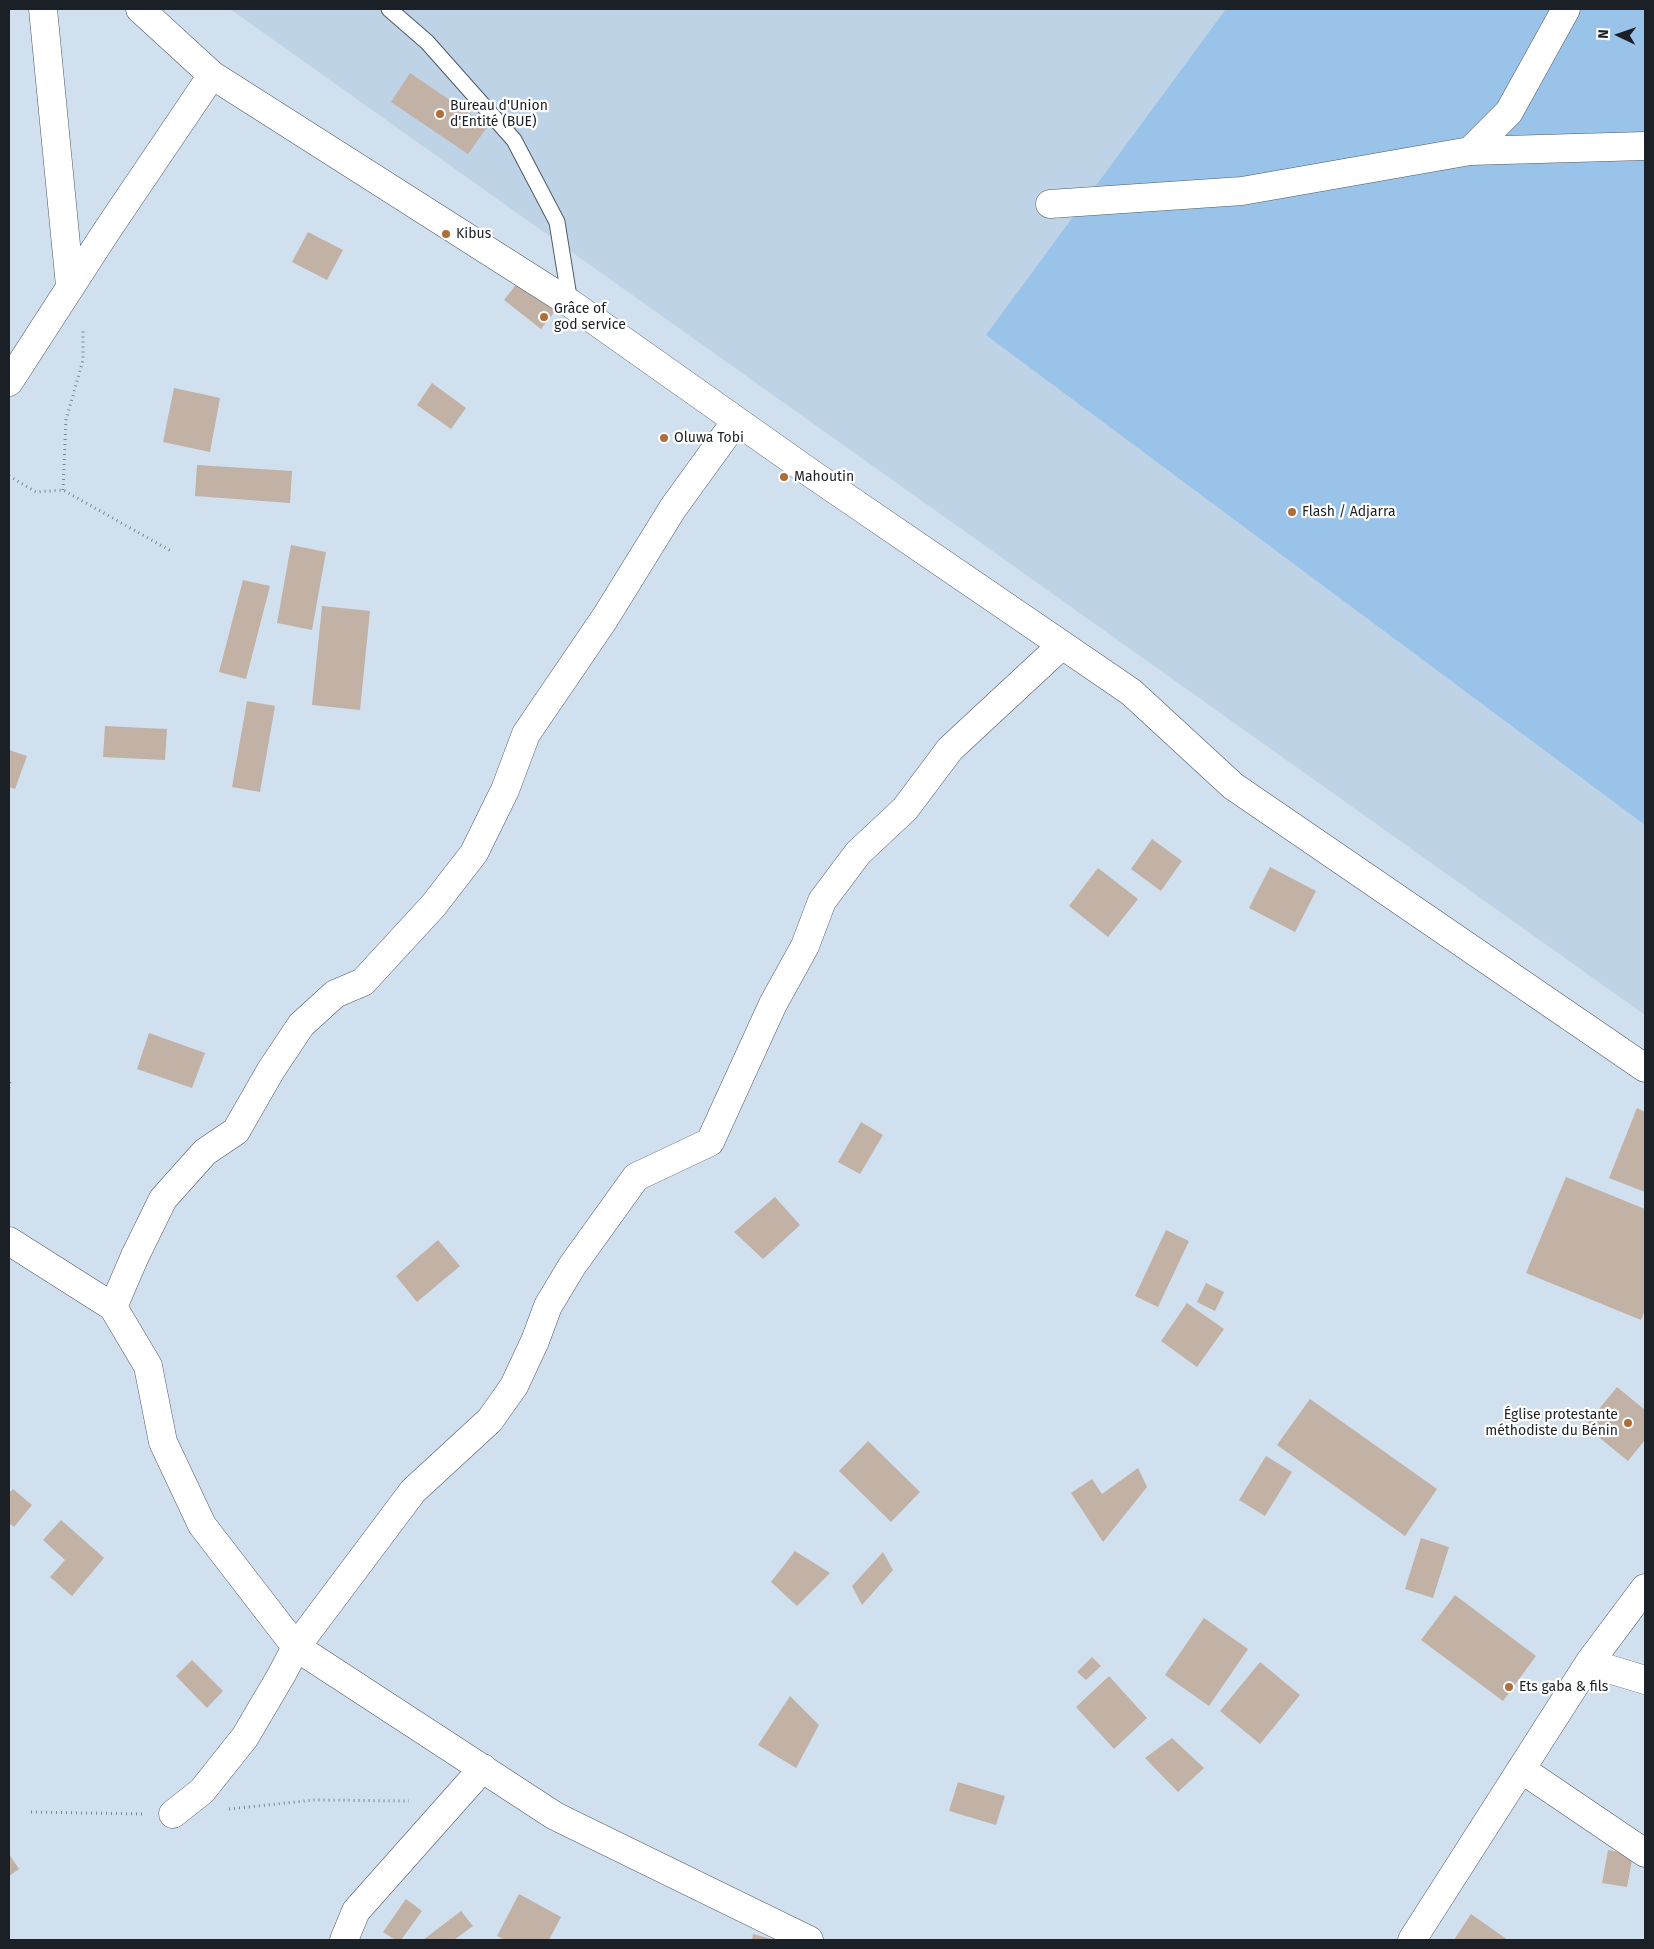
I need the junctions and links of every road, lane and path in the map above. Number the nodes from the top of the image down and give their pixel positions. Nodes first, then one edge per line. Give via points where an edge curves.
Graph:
1 (43, 9) edge
2 (140, 9) edge
3 (389, 9) edge
4 (1566, 9) edge
5 (212, 75) junction
6 (1645, 146) edge
7 (1470, 151) junction
8 (1050, 204) dead end
9 (70, 286) junction
10 (570, 303) junction
11 (83, 320) dead end
12 (9, 382) edge
13 (736, 421) junction
14 (9, 476) edge
15 (62, 490) junction
16 (171, 551) dead end
17 (1062, 645) junction
18 (1645, 1068) edge
19 (10, 1082) edge
20 (9, 1088) edge
21 (9, 1242) edge
22 (113, 1307) junction
23 (1645, 1588) edge
24 (296, 1648) junction
25 (1589, 1663) junction
26 (1645, 1680) edge
27 (483, 1768) junction
28 (1521, 1769) junction
29 (452, 1802) junction
30 (222, 1810) dead end
31 (31, 1812) dead end
32 (173, 1814) joint
33 (1645, 1852) edge
34 (344, 1940) edge
35 (809, 1940) edge
36 (1412, 1940) edge

1 - 9 street
2 - 5 street
3 - 10 lane via 427,42 514,140 557,222
4 - 7 street via 1509,112
5 - 9 street
5 - 10 street
6 - 7 street
7 - 8 street via 1242,191
9 - 12 street
10 - 13 street
11 - 15 path via 83,360 66,420
13 - 17 street
13 - 22 street via 673,508 605,618 526,734 505,790 474,853 433,906 363,982 335,994 301,1025 236,1131 205,1152 164,1198
14 - 15 path via 36,492
15 - 16 path
17 - 18 street via 1130,692 1233,786
17 - 24 street via 950,749 905,809 858,853 822,901 805,946 773,1004 710,1142 636,1177 572,1266 548,1306 514,1386 490,1420 413,1491
19 - 20 path
21 - 22 street
22 - 24 street via 148,1366 163,1442 202,1525
23 - 25 street
24 - 27 street
24 - 32 street via 245,1737 202,1791
25 - 26 street
25 - 28 street
27 - 29 street
27 - 35 street via 555,1816
28 - 33 street
28 - 36 street
29 - 30 path via 314,1800
29 - 34 street via 356,1911
31 - 32 path

